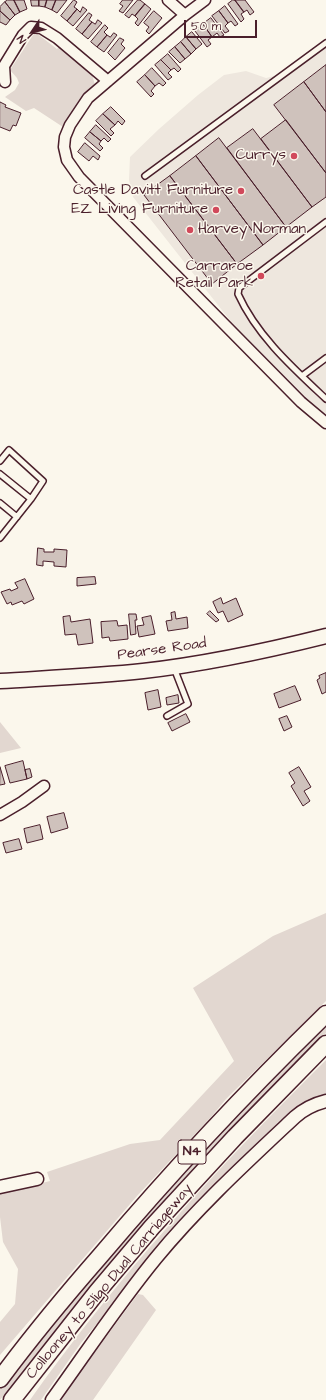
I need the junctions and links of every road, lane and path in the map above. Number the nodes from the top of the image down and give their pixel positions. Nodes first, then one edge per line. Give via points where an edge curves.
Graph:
1 (168, 0) edge
2 (205, 0) edge
3 (185, 15) junction
4 (326, 43) edge
5 (108, 81) junction
6 (5, 82) dead end
7 (145, 176) dead end
8 (326, 222) edge
9 (326, 358) edge
10 (302, 376) junction
11 (326, 399) edge
12 (326, 423) edge
13 (0, 461) edge
14 (0, 474) edge
15 (31, 499) junction
16 (0, 503) edge
17 (17, 517) junction
18 (1, 535) edge
19 (326, 636) edge
20 (174, 667) junction
21 (0, 681) edge
22 (167, 716) dead end
23 (44, 786) dead end
24 (0, 815) edge
25 (326, 1014) edge
26 (326, 1044) edge
27 (326, 1101) edge
28 (37, 1179) dead end
29 (0, 1187) edge
30 (65, 1297) junction
31 (78, 1315) junction
32 (0, 1367) edge
33 (0, 1379) edge
34 (12, 1400) edge
35 (22, 1400) edge
36 (52, 1400) edge

1 - 3 street
2 - 3 street
3 - 5 street
4 - 7 lane
5 - 6 street via 57,38 41,28 31,28 23,34 4,66
5 - 12 street via 88,98 70,125 64,147 68,160 79,177 301,402
8 - 10 lane via 240,288 238,294 244,307 273,347
9 - 10 lane
10 - 11 lane
13 - 15 lane via 9,450 43,481
14 - 15 lane
15 - 17 lane
16 - 17 lane
17 - 18 lane
19 - 20 main road, Pearse Road via 268,650
20 - 21 main road, Pearse Road via 104,675
20 - 22 lane via 188,704
23 - 24 street
25 - 30 highway, Collooney to Sligo Dual Carriageway / N4 via 219,1123 141,1208
26 - 31 highway, Collooney to Sligo Dual Carriageway / N4 via 152,1227
27 - 36 street via 313,1104 295,1116 176,1235 130,1292
28 - 29 street
30 - 32 highway, N4
30 - 33 highway, Collooney to Sligo Dual Carriageway / N4
31 - 34 highway, Collooney to Sligo Dual Carriageway / N4
31 - 35 highway, N4 via 45,1369

